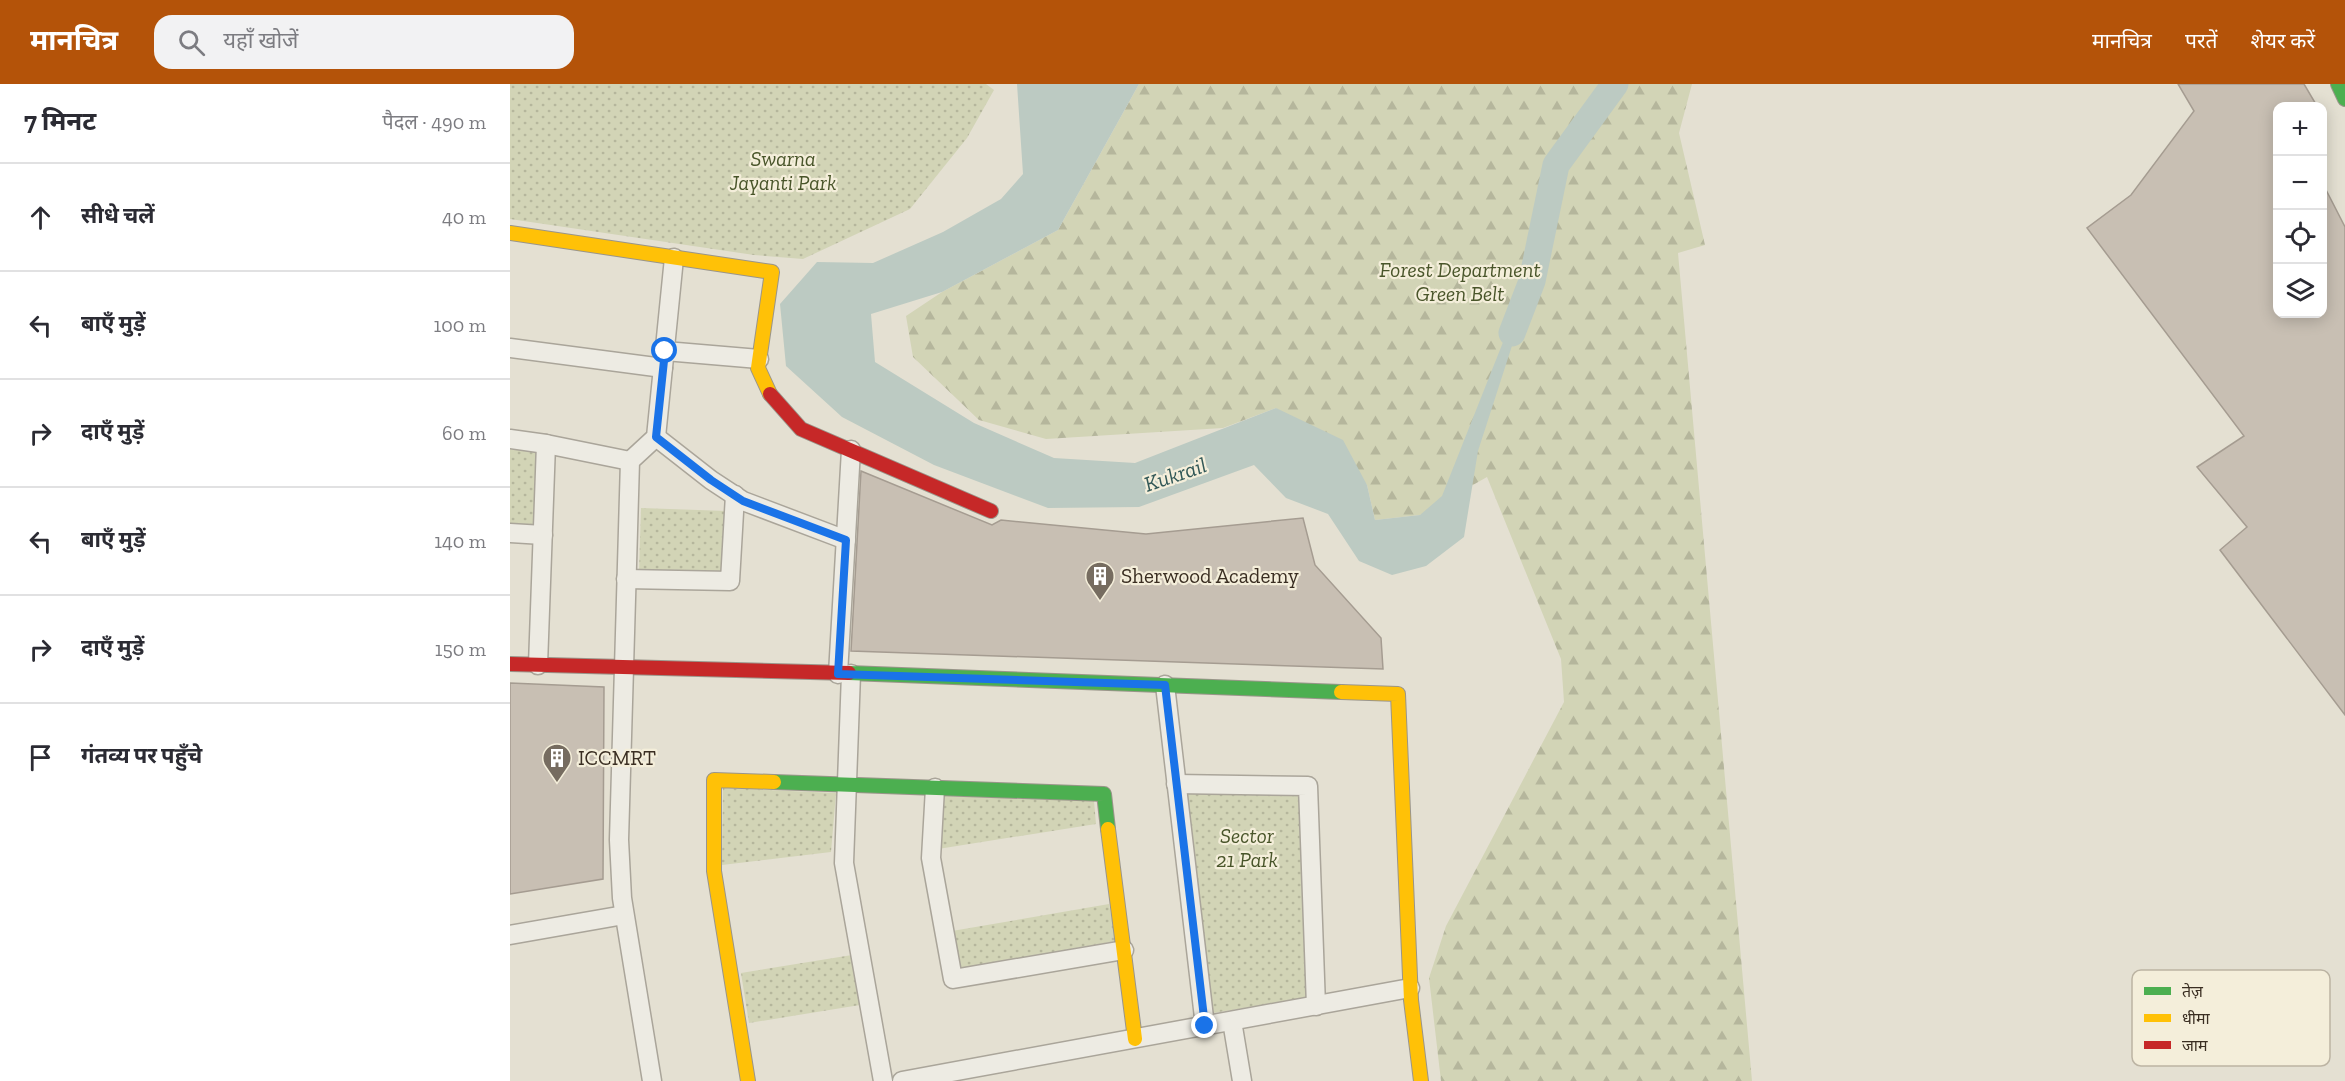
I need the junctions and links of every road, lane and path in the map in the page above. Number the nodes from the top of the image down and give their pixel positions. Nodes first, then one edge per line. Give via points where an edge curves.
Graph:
1 (2338, 84) edge
2 (2345, 99) edge
3 (510, 233) edge
4 (674, 258) junction
5 (510, 348) edge
6 (759, 359) junction
7 (664, 360) junction
8 (656, 437) junction
9 (510, 439) edge
10 (546, 444) junction
11 (851, 450) junction
12 (630, 461) junction
13 (735, 495) junction
14 (991, 511) dead end
15 (510, 533) edge
16 (543, 535) junction
17 (846, 540) junction
18 (626, 579) junction
19 (510, 664) edge
20 (538, 665) junction
21 (624, 668) junction
22 (844, 674) junction
23 (1165, 685) junction
24 (847, 784) junction
25 (1176, 784) junction
26 (935, 788) junction
27 (624, 915) junction
28 (510, 935) edge
29 (1124, 950) junction
30 (1410, 988) junction
31 (1316, 1006) junction
32 (1232, 1021) junction
33 (1205, 1026) junction
34 (1135, 1039) junction
35 (992, 1073) edge
36 (652, 1081) edge
37 (748, 1081) edge
38 (883, 1081) edge
39 (902, 1081) edge
40 (1242, 1081) edge
41 (1421, 1081) edge

1 - 2 street
3 - 4 street
4 - 6 street via 772,272
4 - 7 street
5 - 7 street
6 - 7 street
6 - 11 street via 758,368 771,397 801,429
7 - 8 street
8 - 12 street
8 - 13 street
9 - 10 street
10 - 12 street
10 - 16 street
11 - 14 street
11 - 17 street
12 - 18 street
13 - 17 street
13 - 18 street via 729,581
15 - 16 street
16 - 20 street
17 - 22 street
18 - 21 street
19 - 20 street
20 - 21 street
21 - 22 street
21 - 27 street via 619,840
22 - 23 street
22 - 24 street
23 - 25 street
23 - 30 street via 1398,694
24 - 26 street
24 - 37 street via 714,780 714,871
24 - 38 street via 844,863
25 - 31 street via 1308,786
25 - 33 street
26 - 29 street via 1104,794
26 - 29 street via 931,858 953,979
27 - 28 street
27 - 36 street
29 - 34 street
30 - 31 street
30 - 41 street
31 - 32 street
32 - 33 street
32 - 40 street
33 - 34 street
34 - 35 street
35 - 39 street

